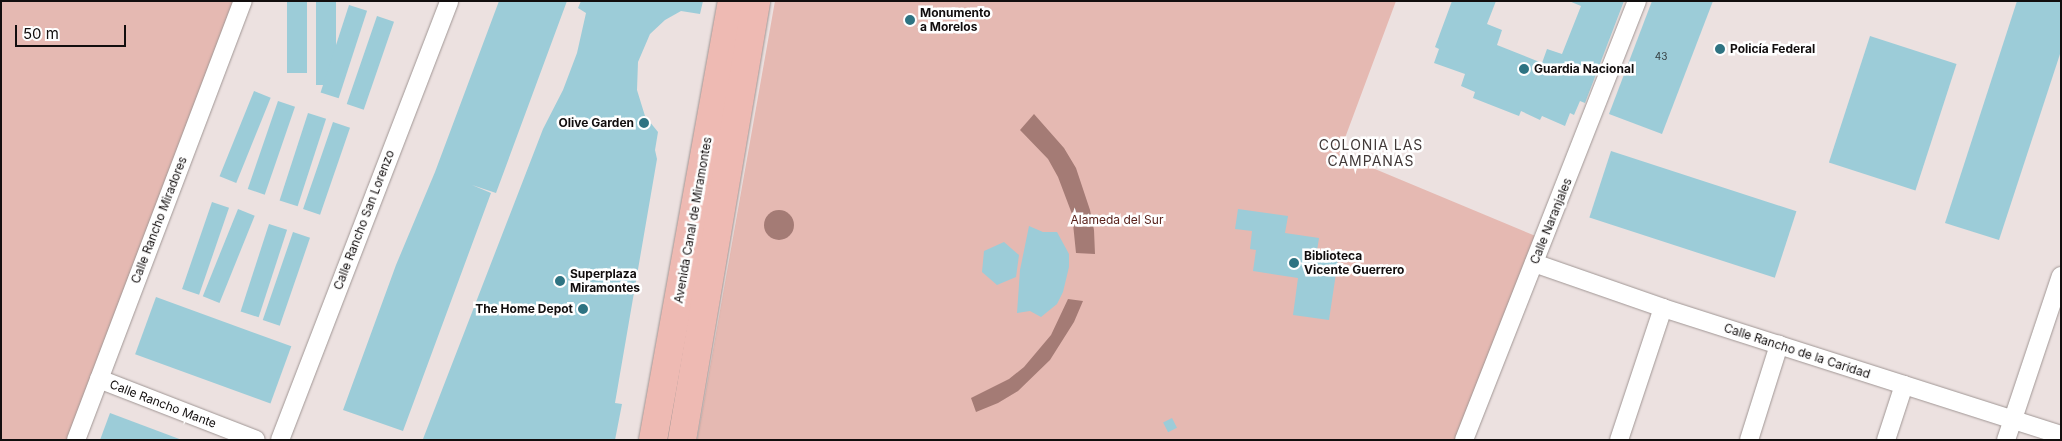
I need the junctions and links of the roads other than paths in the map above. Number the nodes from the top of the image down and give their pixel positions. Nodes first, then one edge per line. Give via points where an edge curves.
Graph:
1 (243, 1) edge
2 (449, 1) edge
3 (732, 1) edge
4 (756, 1) edge
5 (1637, 1) edge
6 (1534, 263) junction
7 (2061, 276) edge
8 (1663, 308) junction
9 (1780, 345) junction
10 (99, 379) junction
11 (1904, 385) junction
12 (2013, 420) junction
13 (2061, 436) edge
14 (76, 440) edge
15 (256, 440) edge
16 (280, 440) edge
17 (653, 440) edge
18 (682, 440) edge
19 (1464, 440) edge
20 (1619, 440) edge
21 (1749, 440) edge
22 (1886, 440) edge
23 (2006, 440) edge

1 - 10 street, Calle Rancho Miradores
2 - 16 street, Calle Rancho San Lorenzo
3 - 17 main road, Avenida Canal de Miramontes
4 - 18 main road, Avenida Canal de Miramontes
5 - 6 street, Calle Naranjales
6 - 8 street, Calle Rancho de la Caridad
6 - 19 street, Calle Naranjales
7 - 12 street
8 - 9 street, Calle Rancho de la Caridad
8 - 20 street
9 - 11 street, Calle Rancho de la Caridad
9 - 21 street
10 - 14 street, Calle Rancho Miradores
10 - 15 street, Calle Rancho Mante
11 - 12 street, Calle Rancho de la Caridad
11 - 22 street
12 - 13 street, Calle Rancho de la Caridad
12 - 23 street

